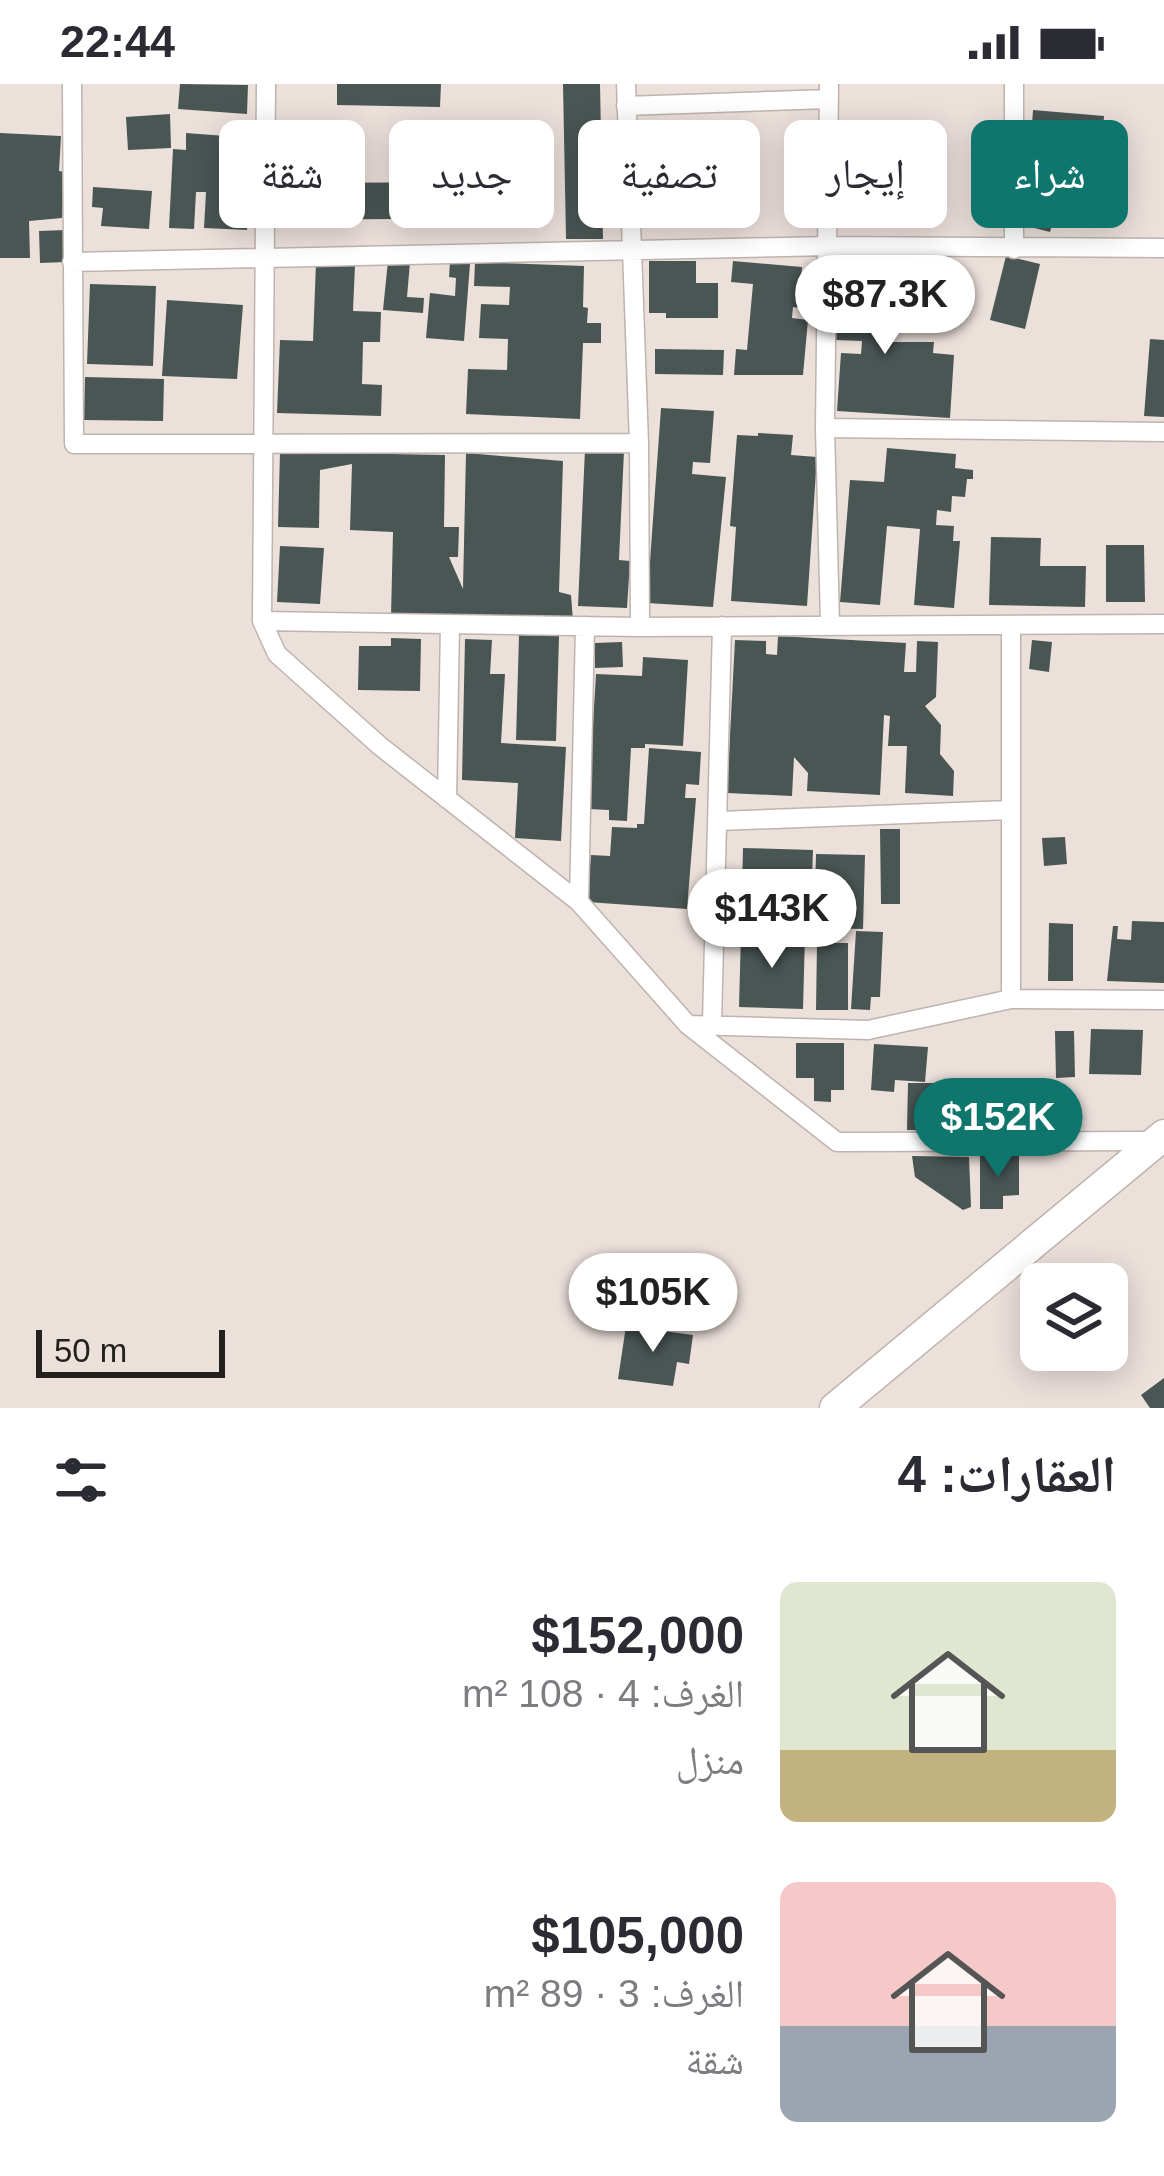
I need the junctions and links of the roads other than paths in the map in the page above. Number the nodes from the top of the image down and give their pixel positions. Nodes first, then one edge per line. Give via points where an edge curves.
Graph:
1 (72, 84) edge
2 (266, 84) edge
3 (626, 84) edge
4 (1015, 84) edge
5 (829, 92) edge
6 (626, 106) junction
7 (829, 246) junction
8 (1164, 248) edge
9 (632, 249) junction
10 (1014, 249) junction
11 (267, 260) junction
12 (72, 262) junction
13 (825, 428) junction
14 (1164, 432) edge
15 (262, 443) junction
16 (639, 443) junction
17 (262, 621) junction
18 (830, 623) junction
19 (450, 624) junction
20 (1164, 624) edge
21 (585, 626) junction
22 (722, 626) junction
23 (640, 627) junction
24 (1011, 627) junction
25 (447, 799) junction
26 (1010, 810) junction
27 (719, 821) junction
28 (579, 902) junction
29 (1011, 999) junction
30 (1164, 1000) edge
31 (712, 1023) junction
32 (688, 1025) junction
33 (1158, 1131) edge
34 (835, 1408) edge

1 - 12 street
2 - 11 street
3 - 6 street
4 - 10 street
5 - 6 street
5 - 7 street
6 - 9 street
7 - 9 street
7 - 10 street
7 - 13 street
8 - 10 street
9 - 11 street
9 - 16 street
11 - 12 street
11 - 15 street
12 - 15 street via 74,444
13 - 14 street
13 - 18 street
15 - 16 street
15 - 17 street
16 - 23 street
17 - 19 street
17 - 25 street via 277,654
18 - 22 street
18 - 24 street
19 - 21 street
19 - 25 street
20 - 24 street
21 - 23 street
21 - 28 street
22 - 23 street
22 - 27 street
24 - 26 street
25 - 28 street
26 - 27 street
26 - 29 street
27 - 31 street
28 - 32 street
29 - 30 street
29 - 31 street via 868,1030
31 - 32 street
32 - 33 street via 837,1142
33 - 34 main road

